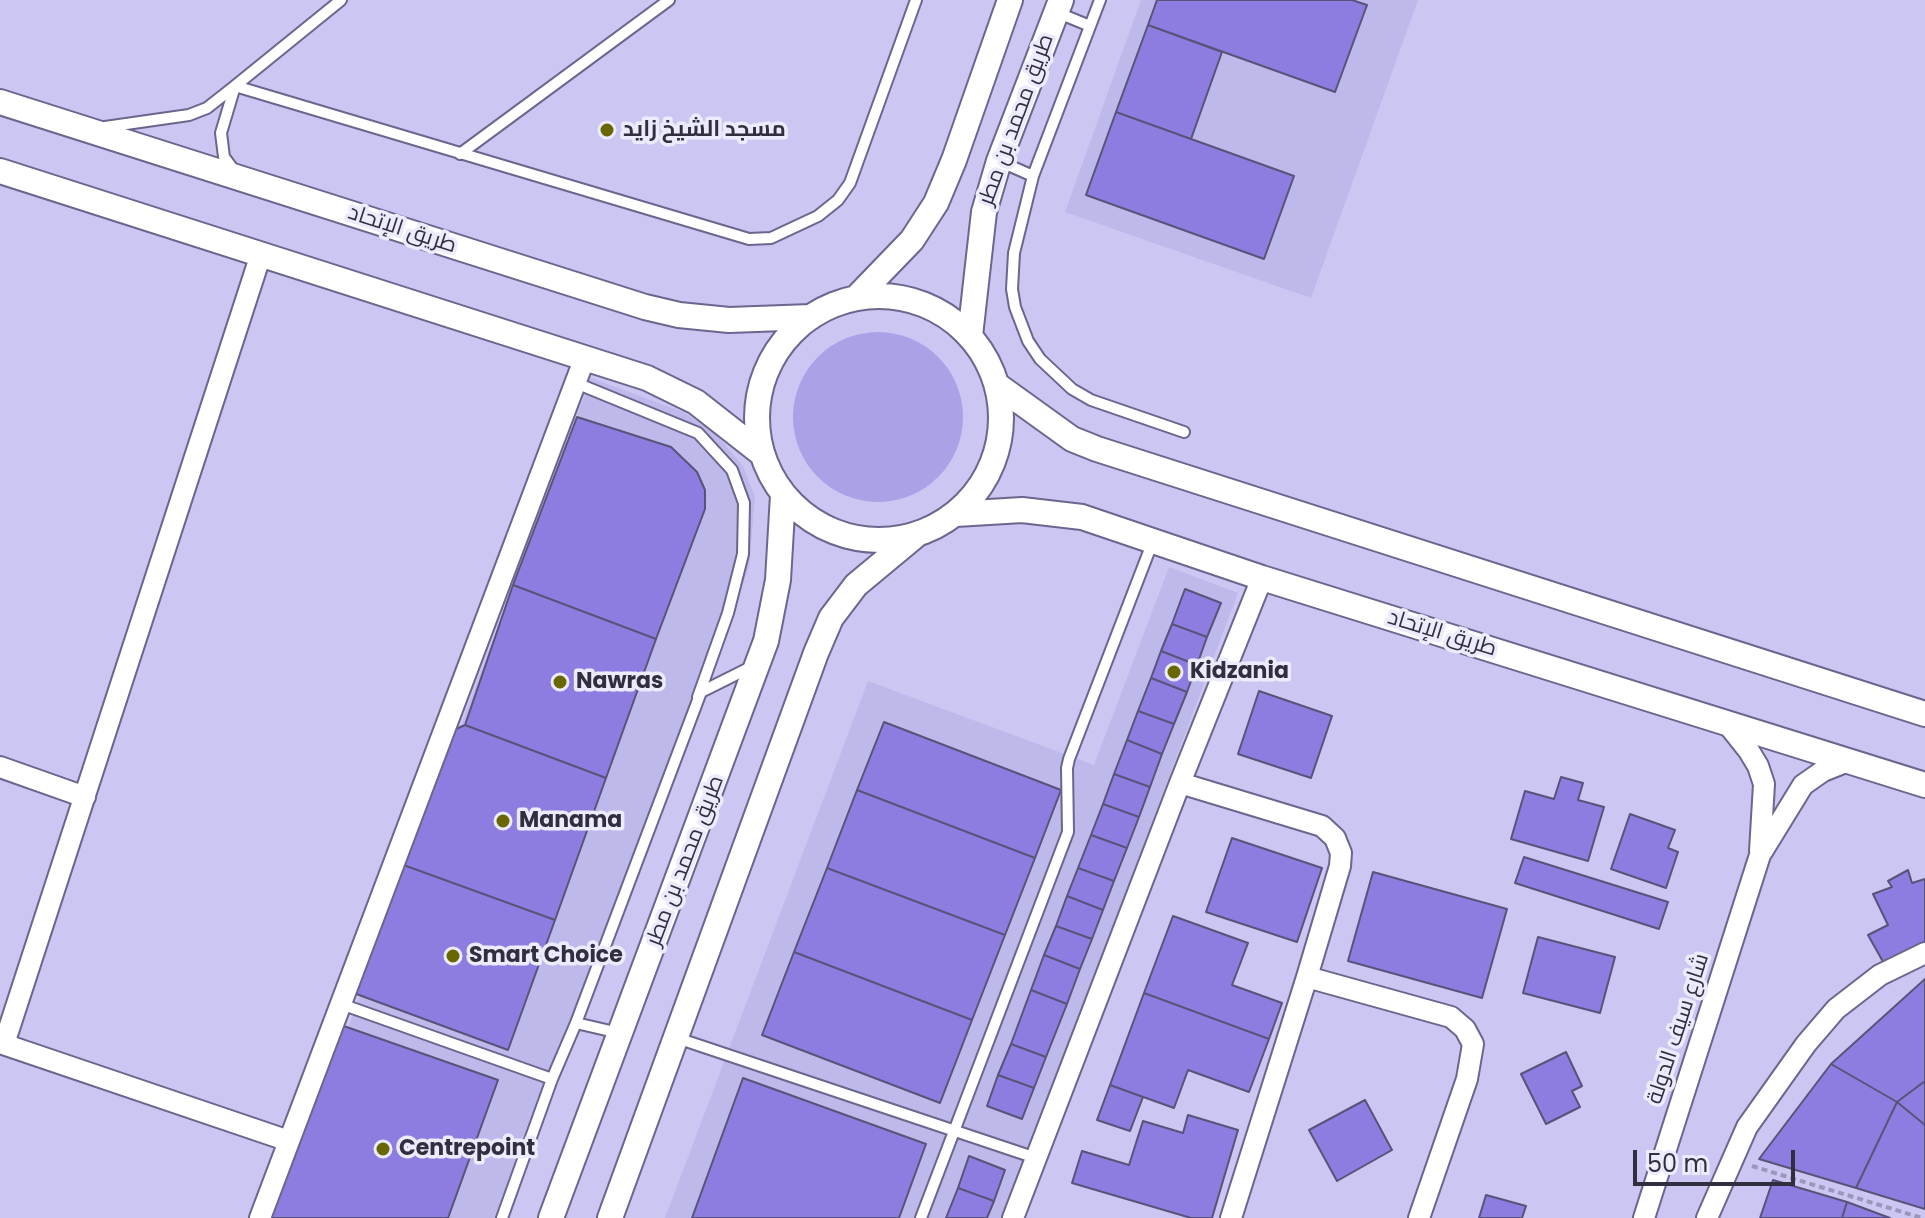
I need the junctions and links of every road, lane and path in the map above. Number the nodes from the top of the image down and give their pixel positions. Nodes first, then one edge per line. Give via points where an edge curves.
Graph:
1 (341, 0) edge
2 (669, 0) edge
3 (916, 0) edge
4 (1010, 0) edge
5 (1100, 0) edge
6 (1058, 6) edge
7 (1090, 26) junction
8 (235, 86) junction
9 (0, 102) edge
10 (89, 130) junction
11 (460, 154) junction
12 (999, 161) junction
13 (0, 171) edge
14 (1033, 176) junction
15 (239, 178) junction
16 (261, 254) junction
17 (856, 298) junction
18 (811, 317) junction
19 (970, 336) junction
20 (584, 360) junction
21 (576, 383) junction
22 (997, 385) junction
23 (1184, 432) dead end
24 (761, 453) junction
25 (783, 495) junction
26 (956, 514) junction
27 (916, 535) junction
28 (1154, 540) junction
29 (1262, 578) junction
30 (758, 664) junction
31 (1925, 714) edge
32 (691, 715) junction
33 (1726, 722) junction
34 (1848, 761) junction
35 (0, 767) edge
36 (1180, 783) junction
37 (1925, 785) edge
38 (85, 797) junction
39 (1760, 855) junction
40 (1925, 953) edge
41 (1307, 977) junction
42 (341, 1004) junction
43 (576, 1023) junction
44 (621, 1034) junction
45 (677, 1038) junction
46 (2, 1044) edge
47 (552, 1079) junction
48 (954, 1131) junction
49 (289, 1141) junction
50 (1036, 1158) junction
51 (1732, 1160) junction
52 (260, 1218) edge
53 (502, 1218) edge
54 (551, 1218) edge
55 (610, 1218) edge
56 (921, 1218) edge
57 (1013, 1218) edge
58 (1231, 1218) edge
59 (1419, 1218) edge
60 (1644, 1218) edge
61 (1707, 1218) edge
62 (1922, 1218) edge

1 - 8 lane
2 - 11 lane
3 - 11 lane via 850,183 818,216 771,238 749,239
4 - 17 street, طريق محمد بن مطر via 936,203 912,240
5 - 7 lane
6 - 7 lane
6 - 12 street, طريق محمد بن مطر
7 - 14 lane
8 - 10 lane via 189,115
8 - 11 lane
8 - 15 lane via 221,133 224,157
9 - 10 street, طريق اﻹتحاد
10 - 15 street, طريق اﻹتحاد
12 - 14 lane
12 - 19 street, طريق محمد بن مطر via 984,212
13 - 16 street
14 - 23 lane via 1012,271 1015,307 1028,341 1072,389
15 - 18 street, طريق اﻹتحاد via 656,310 729,320
16 - 20 street
16 - 38 street
17 - 18 street
17 - 19 street via 906,299 930,307
18 - 24 street via 775,353 764,376 757,401
19 - 22 street
20 - 21 street
20 - 24 street via 647,378 696,402
21 - 32 lane via 698,433 732,470 744,503 740,569
21 - 42 street
22 - 26 street via 999,442 991,469
22 - 31 street via 1072,439 1097,449
24 - 25 street
25 - 27 street via 803,515 857,539
25 - 30 street, طريق محمد بن مطر via 776,599
26 - 27 street
26 - 28 street, طريق اﻹتحاد via 1022,510 1082,517
27 - 45 street via 856,585 831,618
28 - 29 street, طريق اﻹتحاد
28 - 48 lane via 1069,759 1068,832
29 - 33 street, طريق اﻹتحاد
29 - 36 street
30 - 32 lane via 701,692
30 - 44 street, طريق محمد بن مطر
32 - 43 lane
33 - 34 street, طريق اﻹتحاد
33 - 39 street, شارع سيف الدولة via 1749,751 1764,784
34 - 37 street, طريق اﻹتحاد
34 - 39 street, شارع سيف الدولة via 1803,785
35 - 38 street
36 - 41 street via 1322,826 1335,838 1340,866
36 - 50 street
38 - 46 street
39 - 60 street, شارع سيف الدولة
40 - 51 street via 1880,975 1836,1009 1779,1079
41 - 58 street
41 - 59 street via 1451,1017 1473,1044 1467,1079
42 - 47 lane
42 - 49 street
43 - 44 lane
43 - 47 lane
44 - 54 street, طريق محمد بن مطر
45 - 48 lane
45 - 55 street
46 - 49 street
47 - 53 lane
48 - 50 lane
48 - 56 lane
49 - 52 street
50 - 57 street
51 - 61 street
51 - 62 path

